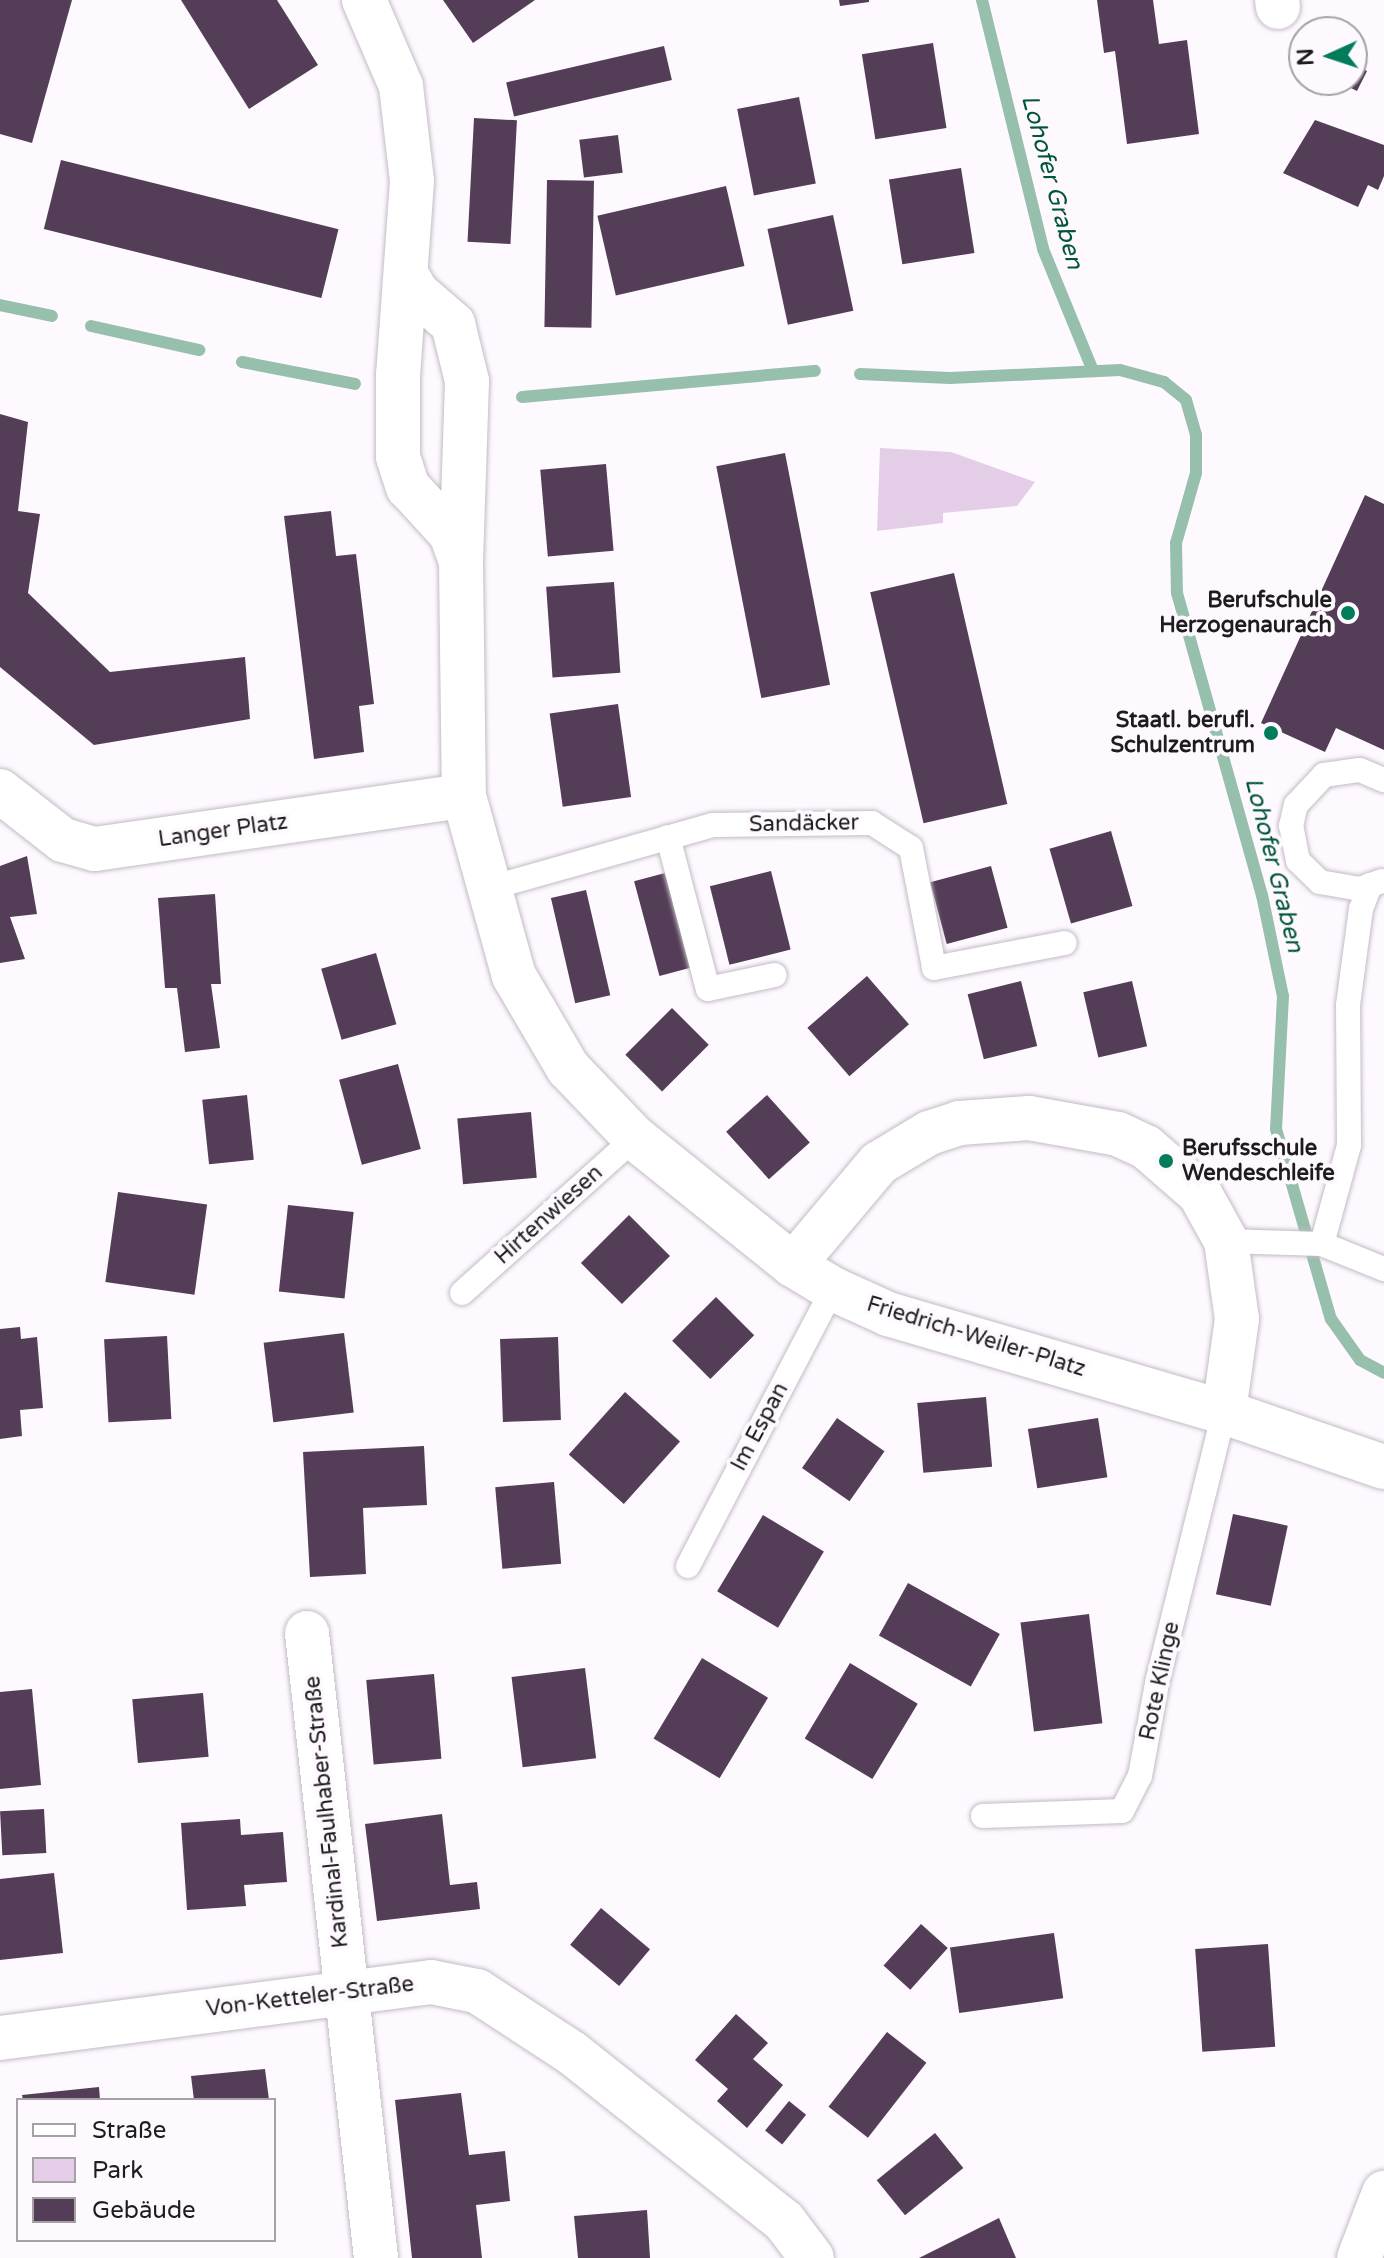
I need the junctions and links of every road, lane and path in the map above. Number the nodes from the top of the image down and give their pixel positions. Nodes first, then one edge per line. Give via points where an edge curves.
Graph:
1 (364, 0) edge
2 (406, 274) junction
3 (461, 561) junction
4 (1384, 780) edge
5 (0, 791) edge
6 (464, 796) junction
7 (668, 837) junction
8 (1377, 882) edge
9 (490, 888) junction
10 (1065, 943) dead end
11 (775, 975) dead end
12 (635, 1138) junction
13 (1226, 1241) junction
14 (1322, 1244) junction
15 (793, 1265) junction
16 (1384, 1269) edge
17 (833, 1289) junction
18 (462, 1293) dead end
19 (1224, 1412) junction
20 (1384, 1467) edge
21 (688, 1566) dead end
22 (307, 1633) dead end
23 (983, 1816) dead end
24 (347, 1991) junction
25 (0, 2038) edge
26 (1384, 2193) edge
27 (376, 2258) edge
28 (812, 2258) edge
29 (1359, 2258) edge

1 - 2 street via 401,86 412,181
2 - 3 street via 398,457 408,487 451,534
2 - 3 street, Friedrich-Weiler-Platz via 417,293 453,324 462,351 467,381
3 - 6 street, Friedrich-Weiler-Platz
4 - 8 lane via 1360,770 1324,775 1307,788 1291,826 1298,861 1320,882 1341,889
5 - 6 street, Langer Platz via 63,840 95,849
6 - 9 street, Friedrich-Weiler-Platz
7 - 9 lane, Sandäcker
7 - 10 lane, Sandäcker via 713,825 872,823 911,848 934,968
7 - 11 lane via 708,989
8 - 14 lane via 1361,909 1348,1005 1349,1145
9 - 12 street, Friedrich-Weiler-Platz via 514,976 568,1068
12 - 15 street, Friedrich-Weiler-Platz
12 - 18 lane, Hirtenwiesen
13 - 14 lane
13 - 15 street via 1200,1194 1146,1147 1089,1125 990,1119 959,1123 901,1146 879,1163
13 - 19 street via 1237,1319
14 - 16 lane
15 - 17 street, Friedrich-Weiler-Platz
17 - 19 street, Friedrich-Weiler-Platz via 888,1314
17 - 21 lane, Im Espan
19 - 20 street, Friedrich-Weiler-Platz
19 - 23 lane, Rote Klinge via 1157,1683 1140,1776 1122,1811
22 - 24 street, Kardinal-Faulhaber-Straße
24 - 25 street, Von-Ketteler-Straße
24 - 27 street, Kardinal-Faulhaber-Straße
24 - 28 street, Von-Ketteler-Straße via 431,1982 477,1991 518,2013 784,2221
26 - 29 street

